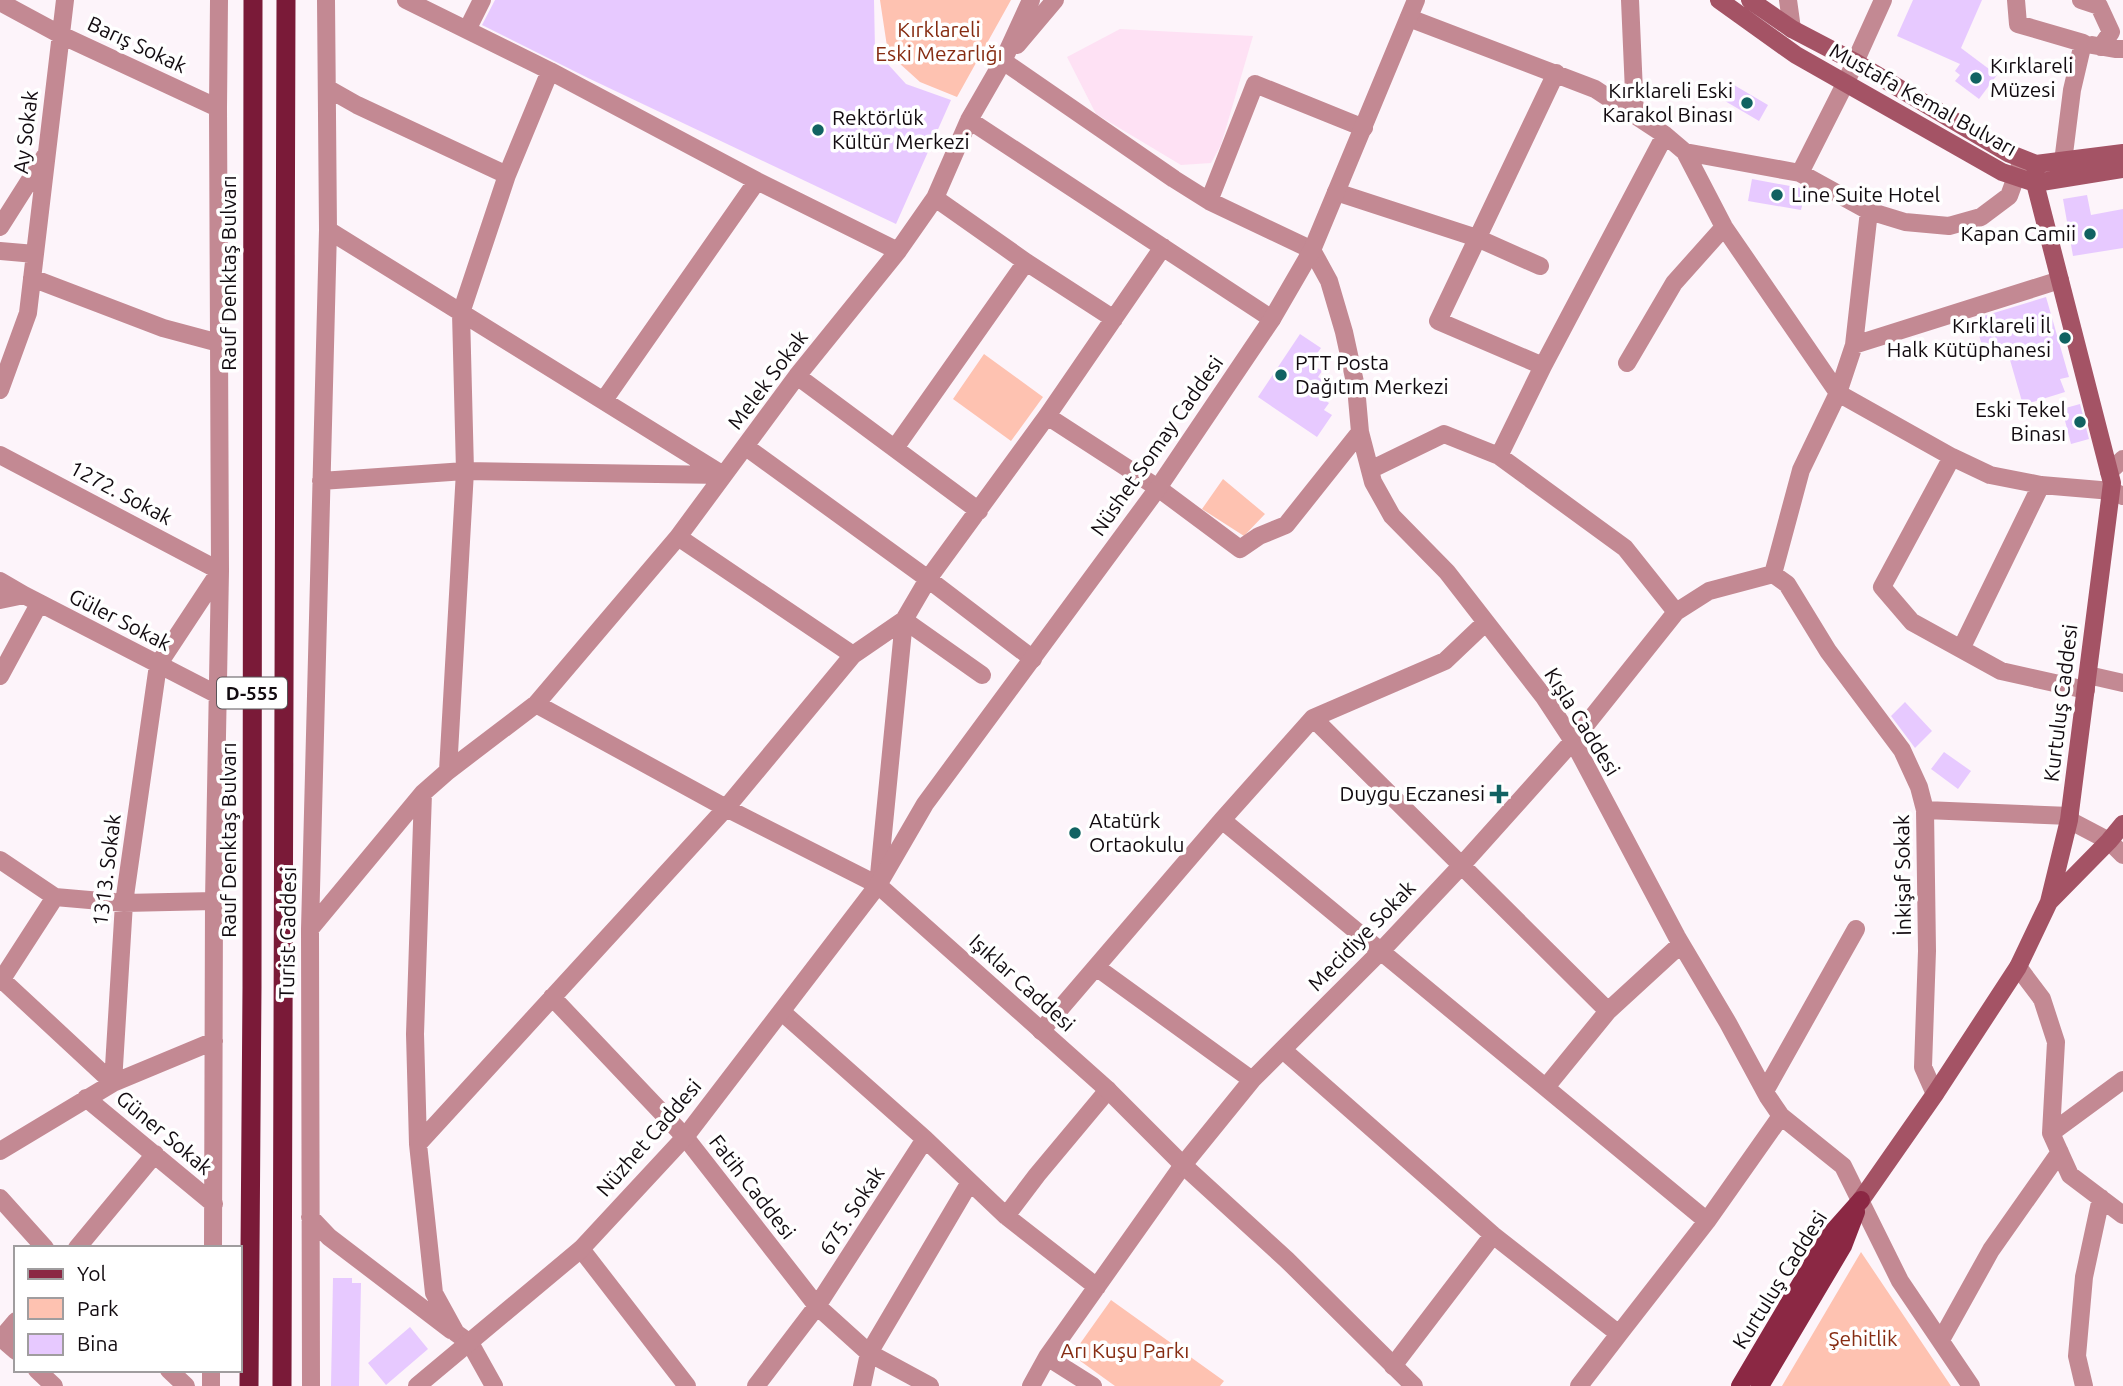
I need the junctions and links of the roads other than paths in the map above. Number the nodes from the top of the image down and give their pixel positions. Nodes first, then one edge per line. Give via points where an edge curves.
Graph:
1 (65, 0) edge
2 (219, 0) edge
3 (253, 0) edge
4 (286, 0) edge
5 (326, 0) edge
6 (406, 0) edge
7 (482, 0) edge
8 (1031, 0) edge
9 (1055, 0) edge
10 (1416, 0) edge
11 (1630, 0) edge
12 (1719, 0) edge
13 (1750, 0) edge
14 (1788, 0) edge
15 (1883, 0) edge
16 (2016, 0) edge
17 (2081, 0) edge
18 (0, 2) edge
19 (1409, 18) junction
20 (1792, 29) junction
21 (467, 30) junction
22 (61, 35) junction
23 (2083, 43) junction
24 (2101, 47) junction
25 (2123, 49) edge
26 (1003, 61) junction
27 (1855, 62) junction
28 (550, 71) junction
29 (1556, 73) junction
30 (1846, 82) junction
31 (327, 88) junction
32 (218, 108) junction
33 (1635, 115) junction
34 (969, 120) junction
35 (1364, 128) junction
36 (1665, 135) junction
37 (47, 152) junction
38 (1685, 152) junction
39 (2123, 153) edge
40 (2029, 162) junction
41 (2063, 162) junction
42 (2123, 169) edge
43 (1800, 173) junction
44 (506, 175) junction
45 (2016, 177) junction
46 (757, 181) junction
47 (2035, 183) junction
48 (1336, 192) junction
49 (935, 198) junction
50 (1209, 201) junction
51 (1869, 211) junction
52 (1724, 226) junction
53 (0, 227) edge
54 (328, 230) junction
55 (1477, 238) junction
56 (1163, 247) junction
57 (1312, 250) junction
58 (0, 251) edge
59 (898, 251) junction
60 (35, 254) junction
61 (1026, 262) junction
62 (1540, 266) dead end
63 (32, 278) junction
64 (2060, 280) junction
65 (461, 313) junction
66 (1114, 319) junction
67 (1272, 319) junction
68 (219, 342) junction
69 (1854, 345) junction
70 (1627, 363) dead end
71 (1543, 366) junction
72 (797, 376) junction
73 (0, 390) edge
74 (1838, 393) junction
75 (604, 400) junction
76 (1047, 415) junction
77 (1360, 432) junction
78 (746, 447) junction
79 (895, 448) junction
80 (0, 455) edge
81 (1499, 456) junction
82 (1952, 457) junction
83 (2123, 458) edge
84 (1370, 470) junction
85 (465, 471) junction
86 (2109, 472) junction
87 (723, 475) junction
88 (321, 481) junction
89 (2041, 485) junction
90 (1158, 488) junction
91 (2117, 494) edge
92 (979, 511) junction
93 (678, 537) junction
94 (220, 571) junction
95 (1773, 574) junction
96 (929, 579) junction
97 (0, 581) edge
98 (23, 595) junction
99 (0, 600) edge
100 (40, 604) junction
101 (1676, 612) junction
102 (904, 620) junction
103 (1485, 623) junction
104 (1961, 649) junction
105 (853, 655) junction
106 (1033, 659) junction
107 (158, 665) junction
108 (982, 675) dead end
109 (0, 676) edge
110 (2087, 682) junction
111 (2123, 683) edge
112 (218, 695) junction
113 (536, 704) junction
114 (1313, 718) junction
115 (1573, 741) junction
116 (448, 771) junction
117 (423, 793) junction
118 (726, 808) junction
119 (1925, 810) junction
120 (2070, 818) junction
121 (1222, 820) junction
122 (2123, 824) edge
123 (2109, 841) junction
124 (2123, 855) edge
125 (0, 860) edge
126 (1461, 866) junction
127 (878, 885) junction
128 (55, 897) junction
129 (214, 901) junction
130 (2049, 902) junction
131 (124, 903) junction
132 (310, 929) junction
133 (1856, 929) dead end
134 (1681, 944) junction
135 (1381, 951) junction
136 (1096, 967) junction
137 (2018, 967) junction
138 (1, 980) edge
139 (552, 997) junction
140 (1608, 1011) junction
141 (782, 1012) junction
142 (1041, 1031) junction
143 (214, 1041) junction
144 (1283, 1050) junction
145 (1252, 1080) junction
146 (2123, 1080) edge
147 (113, 1083) junction
148 (1546, 1087) junction
149 (1108, 1090) junction
150 (1765, 1091) junction
151 (1936, 1094) junction
152 (86, 1098) junction
153 (1781, 1116) junction
154 (2051, 1133) junction
155 (685, 1137) junction
156 (925, 1139) junction
157 (418, 1144) junction
158 (0, 1151) edge
159 (2060, 1152) junction
160 (155, 1154) junction
161 (1183, 1165) junction
162 (970, 1182) junction
163 (0, 1198) edge
164 (2101, 1198) junction
165 (1861, 1200) junction
166 (214, 1204) junction
167 (2123, 1214) edge
168 (1006, 1216) junction
169 (310, 1217) junction
170 (1707, 1221) junction
171 (1493, 1236) junction
172 (43, 1246) edge
173 (78, 1246) edge
174 (213, 1246) edge
175 (581, 1249) junction
176 (1097, 1287) junction
177 (817, 1306) junction
178 (14, 1323) edge
179 (1619, 1334) junction
180 (463, 1338) junction
181 (1, 1339) edge
182 (1941, 1340) junction
183 (869, 1353) junction
184 (1047, 1357) junction
185 (1393, 1366) junction
186 (39, 1372) edge
187 (171, 1372) edge
188 (54, 1386) edge
189 (186, 1386) edge
190 (249, 1386) edge
191 (282, 1386) edge
192 (311, 1386) edge
193 (417, 1386) edge
194 (494, 1386) edge
195 (687, 1386) edge
196 (756, 1386) edge
197 (862, 1386) edge
198 (930, 1386) edge
199 (1031, 1386) edge
200 (1093, 1386) edge
201 (1413, 1386) edge
202 (1579, 1386) edge
203 (1740, 1386) edge
204 (1760, 1386) edge
205 (1971, 1386) edge
206 (2084, 1386) edge

1 - 22 street, Ay Sokak
2 - 32 street, Rauf Denktaş Bulvarı
3 - 190 highway, Rauf Denktaş Bulvarı / D-555
4 - 191 highway, D-555
5 - 31 street, Turist Caddesi
6 - 21 street
7 - 21 street
8 - 26 street, Melek Sokak
9 - 26 street, Melek Sokak
10 - 19 street, Nüshet Somay Caddesi
11 - 33 street
12 - 30 main road, Mustafa Kemal Bulvarı via 1796,55
13 - 20 main road, Mustafa Kemal Bulvarı
14 - 20 street
15 - 27 street
16 - 23 street via 2018,24
17 - 24 street via 2099,6 2111,32
18 - 22 street, Barış Sokak
19 - 29 street
19 - 35 street, Nüshet Somay Caddesi
20 - 27 main road, Mustafa Kemal Bulvarı
21 - 28 street
22 - 32 street, Barış Sokak
22 - 37 street, Ay Sokak
23 - 24 street
23 - 41 street
24 - 25 street
26 - 34 street, Melek Sokak
26 - 50 street
27 - 30 street
27 - 40 main road, Mustafa Kemal Bulvarı
28 - 44 street
28 - 46 street
29 - 33 street via 1595,89
29 - 55 street
30 - 43 street
30 - 45 main road, Mustafa Kemal Bulvarı
31 - 44 street
31 - 54 street, Turist Caddesi
32 - 68 street, Rauf Denktaş Bulvarı
33 - 36 street
34 - 49 street, Melek Sokak
34 - 56 street
35 - 48 street, Nüshet Somay Caddesi
35 - 50 street via 1255,84
36 - 38 street
36 - 71 street
37 - 53 street
37 - 60 street, Ay Sokak
38 - 43 street
38 - 52 street
39 - 41 main road, Mustafa Kemal Bulvarı
40 - 41 main road, Mustafa Kemal Bulvarı
40 - 45 street
40 - 47 main road, Kurtuluş Caddesi
42 - 47 main road, Mustafa Kemal Bulvarı
43 - 51 street
44 - 65 street
45 - 47 main road, Mustafa Kemal Bulvarı
45 - 51 street via 2008,196 1981,217 1949,226 1905,222
46 - 59 street
46 - 75 street
47 - 64 main road, Kurtuluş Caddesi
48 - 55 street
48 - 57 street, Nüshet Somay Caddesi
49 - 59 street, Melek Sokak
49 - 61 street
50 - 57 street
51 - 69 street
52 - 70 street via 1674,283
52 - 74 street
54 - 65 street
54 - 88 street, Turist Caddesi
55 - 62 street
55 - 71 street via 1438,321
56 - 66 street
56 - 67 street
57 - 67 street, Nüshet Somay Caddesi
57 - 77 street, Kışla Caddesi via 1329,281 1344,332
58 - 60 street
59 - 72 street, Melek Sokak
60 - 63 street, Ay Sokak
61 - 66 street
61 - 79 street
63 - 68 street via 163,328
63 - 73 street, Ay Sokak via 28,313
64 - 69 street
64 - 86 main road, Kurtuluş Caddesi
65 - 75 street
65 - 85 street
66 - 76 street
67 - 90 street, Nüshet Somay Caddesi
68 - 94 street, Rauf Denktaş Bulvarı
69 - 74 street
71 - 81 street
72 - 78 street, Melek Sokak
72 - 79 street
74 - 82 street
74 - 95 street via 1801,470
75 - 87 street
76 - 90 street
76 - 92 street
77 - 84 street, Kışla Caddesi
77 - 90 street via 1286,525 1240,549
78 - 87 street, Melek Sokak
78 - 96 street
79 - 92 street
80 - 94 street, 1272. Sokak
81 - 84 street via 1444,434
81 - 101 street via 1625,548
82 - 89 street via 1990,475
82 - 104 street via 1882,587 1912,622
83 - 86 street
84 - 103 street, Kışla Caddesi via 1392,516 1447,572
85 - 87 street
85 - 88 street
85 - 116 street
86 - 91 main road, Kurtuluş Caddesi
87 - 93 street, Melek Sokak
88 - 132 street, Turist Caddesi
89 - 91 street
89 - 104 street
90 - 106 street, Nüshet Somay Caddesi
91 - 110 main road, Kurtuluş Caddesi
92 - 96 street
93 - 105 street
93 - 113 street, Melek Sokak
94 - 107 street
94 - 112 street, Rauf Denktaş Bulvarı
95 - 101 street, Mecidiye Sokak via 1709,591
95 - 119 street, İnkişaf Sokak via 1787,584 1828,651 1902,750
96 - 102 street
96 - 106 street
97 - 98 street, Güler Sokak
98 - 99 street
98 - 100 street, Güler Sokak
100 - 107 street, Güler Sokak
100 - 109 street
101 - 115 street, Mecidiye Sokak
102 - 105 street
102 - 108 street
102 - 127 street
103 - 114 street via 1445,662
103 - 115 street, Kışla Caddesi
104 - 110 street via 2001,671
105 - 118 street
106 - 127 street, Nüshet Somay Caddesi via 925,804
107 - 112 street, Güler Sokak
107 - 131 street, 1313. Sokak
110 - 111 street
110 - 120 main road, Kurtuluş Caddesi
112 - 129 street, Rauf Denktaş Bulvarı
113 - 116 street, Melek Sokak
113 - 118 street, Işıklar Caddesi
114 - 121 street
114 - 126 street
115 - 126 street, Mecidiye Sokak
115 - 134 street, Kışla Caddesi
116 - 117 street, Melek Sokak
117 - 132 street, Melek Sokak
117 - 157 street via 415,1034
118 - 127 street, Işıklar Caddesi
118 - 139 street
119 - 120 street
119 - 151 street, İnkişaf Sokak via 1923,1067
120 - 123 street
120 - 130 main road, Kurtuluş Caddesi
121 - 135 street
121 - 136 street
122 - 123 main road
123 - 124 street
123 - 130 main road
125 - 128 street
126 - 135 street, Mecidiye Sokak
126 - 140 street
127 - 141 street, Nüzhet Caddesi
127 - 142 street, Işıklar Caddesi
128 - 131 street
128 - 138 street
129 - 131 street
129 - 143 street, Rauf Denktaş Bulvarı
130 - 137 main road, Kurtuluş Caddesi
131 - 147 street, 1313. Sokak
132 - 169 street, Turist Caddesi
133 - 150 street
134 - 140 street
134 - 150 street, Kışla Caddesi
135 - 144 street, Mecidiye Sokak
135 - 148 street
136 - 142 street
136 - 145 street
137 - 151 main road, Kurtuluş Caddesi
137 - 154 street via 2042,999 2056,1042
138 - 147 street
139 - 155 street, Fatih Caddesi
139 - 157 street
140 - 148 street
141 - 155 street, Nüzhet Caddesi
141 - 156 street
142 - 149 street, Işıklar Caddesi
143 - 147 street
143 - 166 street, Rauf Denktaş Bulvarı
144 - 145 street, Mecidiye Sokak
144 - 171 street
145 - 161 street, Mecidiye Sokak
146 - 154 street
147 - 152 street
148 - 170 street
149 - 161 street, Işıklar Caddesi
149 - 168 street
150 - 153 street, Kışla Caddesi
151 - 165 main road, Kurtuluş Caddesi
152 - 158 street
152 - 160 street, Güner Sokak
153 - 165 street, Kışla Caddesi via 1843,1166
153 - 170 street
154 - 159 street
155 - 175 street, Nüzhet Caddesi
155 - 177 street, Fatih Caddesi
156 - 162 street
156 - 177 street, 675. Sokak
157 - 180 street via 433,1293
159 - 164 street via 2070,1175
159 - 182 street via 1991,1250
160 - 166 street, Güner Sokak
160 - 173 street
161 - 176 street, Mecidiye Sokak
161 - 185 street, Işıklar Caddesi
162 - 168 street
162 - 183 street
163 - 172 street
164 - 167 street
164 - 206 street via 2084,1277 2077,1356
165 - 182 street, Kışla Caddesi via 1900,1281
165 - 203 main road, Kurtuluş Caddesi via 1829,1236
165 - 204 main road, Kurtuluş Caddesi via 1843,1246
166 - 174 street, Rauf Denktaş Bulvarı
168 - 176 street
169 - 180 street via 329,1237
169 - 192 street, Turist Caddesi
170 - 179 street
171 - 179 street
171 - 185 street
175 - 180 street, Nüzhet Caddesi
175 - 195 street
176 - 184 street, Mecidiye Sokak
177 - 183 street, Fatih Caddesi
177 - 196 street, 675. Sokak
178 - 181 street
179 - 202 street
180 - 193 street, Nüzhet Caddesi
180 - 194 street
182 - 205 street, Kışla Caddesi
183 - 197 street
183 - 198 street, Fatih Caddesi
184 - 199 street, Mecidiye Sokak
184 - 200 street
185 - 201 street, Işıklar Caddesi
186 - 188 street
187 - 189 street

